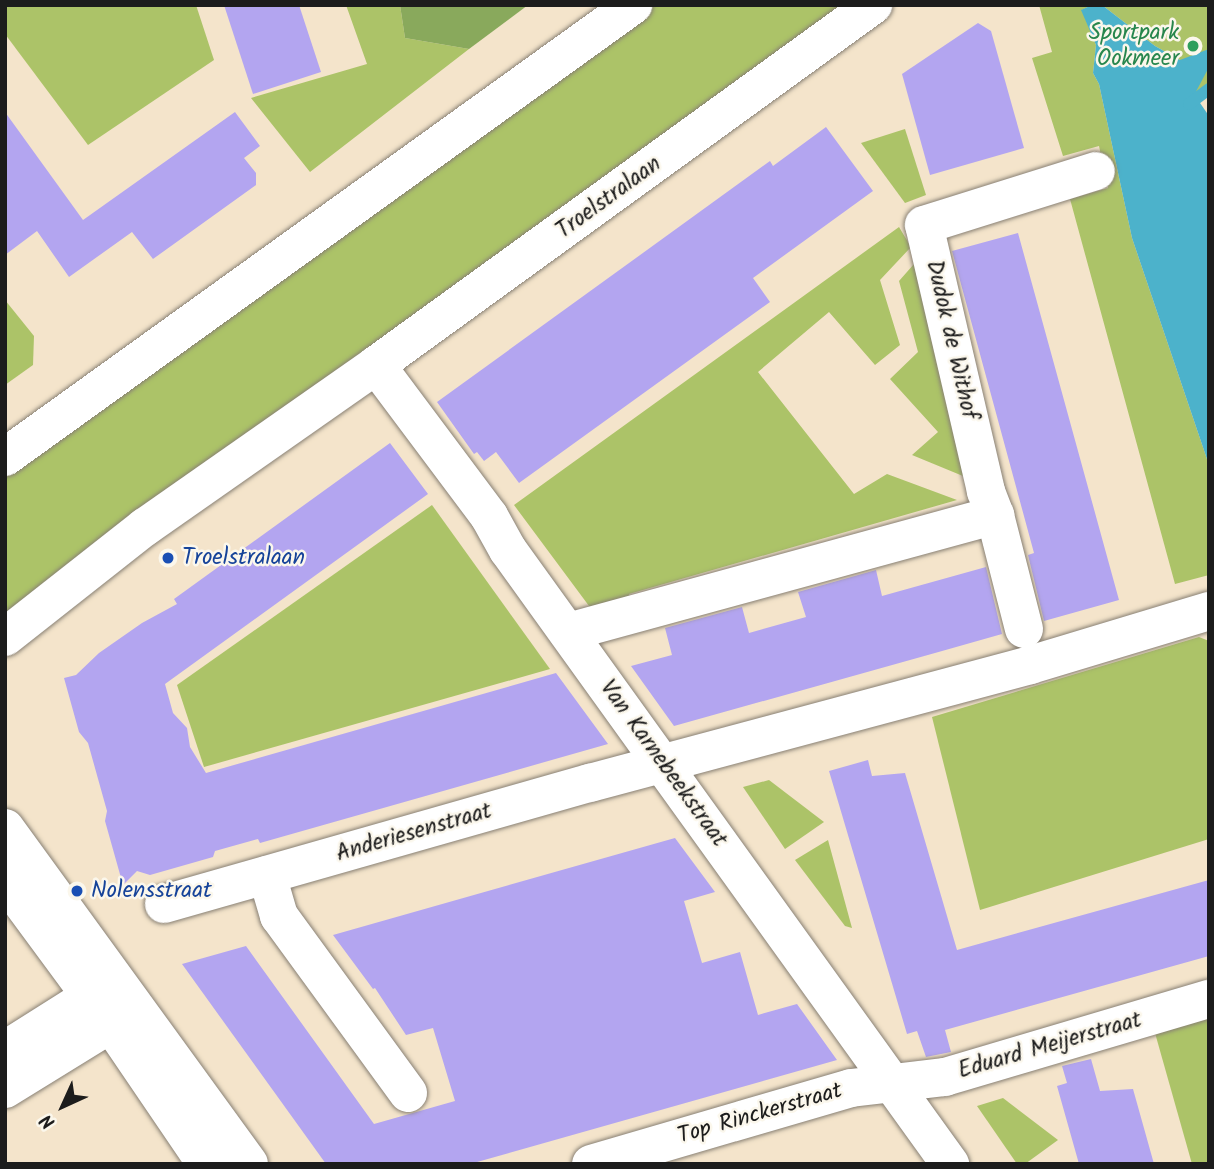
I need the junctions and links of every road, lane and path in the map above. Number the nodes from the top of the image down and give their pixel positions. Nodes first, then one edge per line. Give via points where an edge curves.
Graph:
1 (873, 5) edge
2 (629, 6) edge
3 (1096, 171) dead end
4 (376, 365) junction
5 (5, 457) edge
6 (995, 514) junction
7 (1209, 611) edge
8 (1024, 629) dead end
9 (568, 632) junction
10 (5, 637) edge
11 (665, 765) junction
12 (10, 856) edge
13 (267, 875) junction
14 (164, 904) dead end
15 (1209, 999) edge
16 (113, 1003) junction
17 (5, 1050) edge
18 (889, 1081) junction
19 (5, 1089) edge
20 (408, 1093) dead end
21 (206, 1164) edge
22 (249, 1164) edge
23 (591, 1164) edge
24 (950, 1164) edge

1 - 4 street, Troelstralaan
2 - 5 street
3 - 6 street, Dudok de Withof via 924,225
4 - 9 street, Van Karnebeekstraat via 489,516
4 - 10 street, Troelstralaan via 145,527
6 - 8 street, Dudok de Withof
6 - 9 street
7 - 11 street
9 - 11 street, Van Karnebeekstraat
11 - 13 street, Anderiesenstraat
11 - 18 street, Van Karnebeekstraat
12 - 16 street
13 - 14 street, Anderiesenstraat
13 - 20 street via 278,916
15 - 18 street, Eduard Meijerstraat via 945,1077
16 - 17 street
16 - 19 street
16 - 21 street
16 - 22 street
18 - 23 street, Top Rinckerstraat
18 - 24 street, Van Karnebeekstraat

